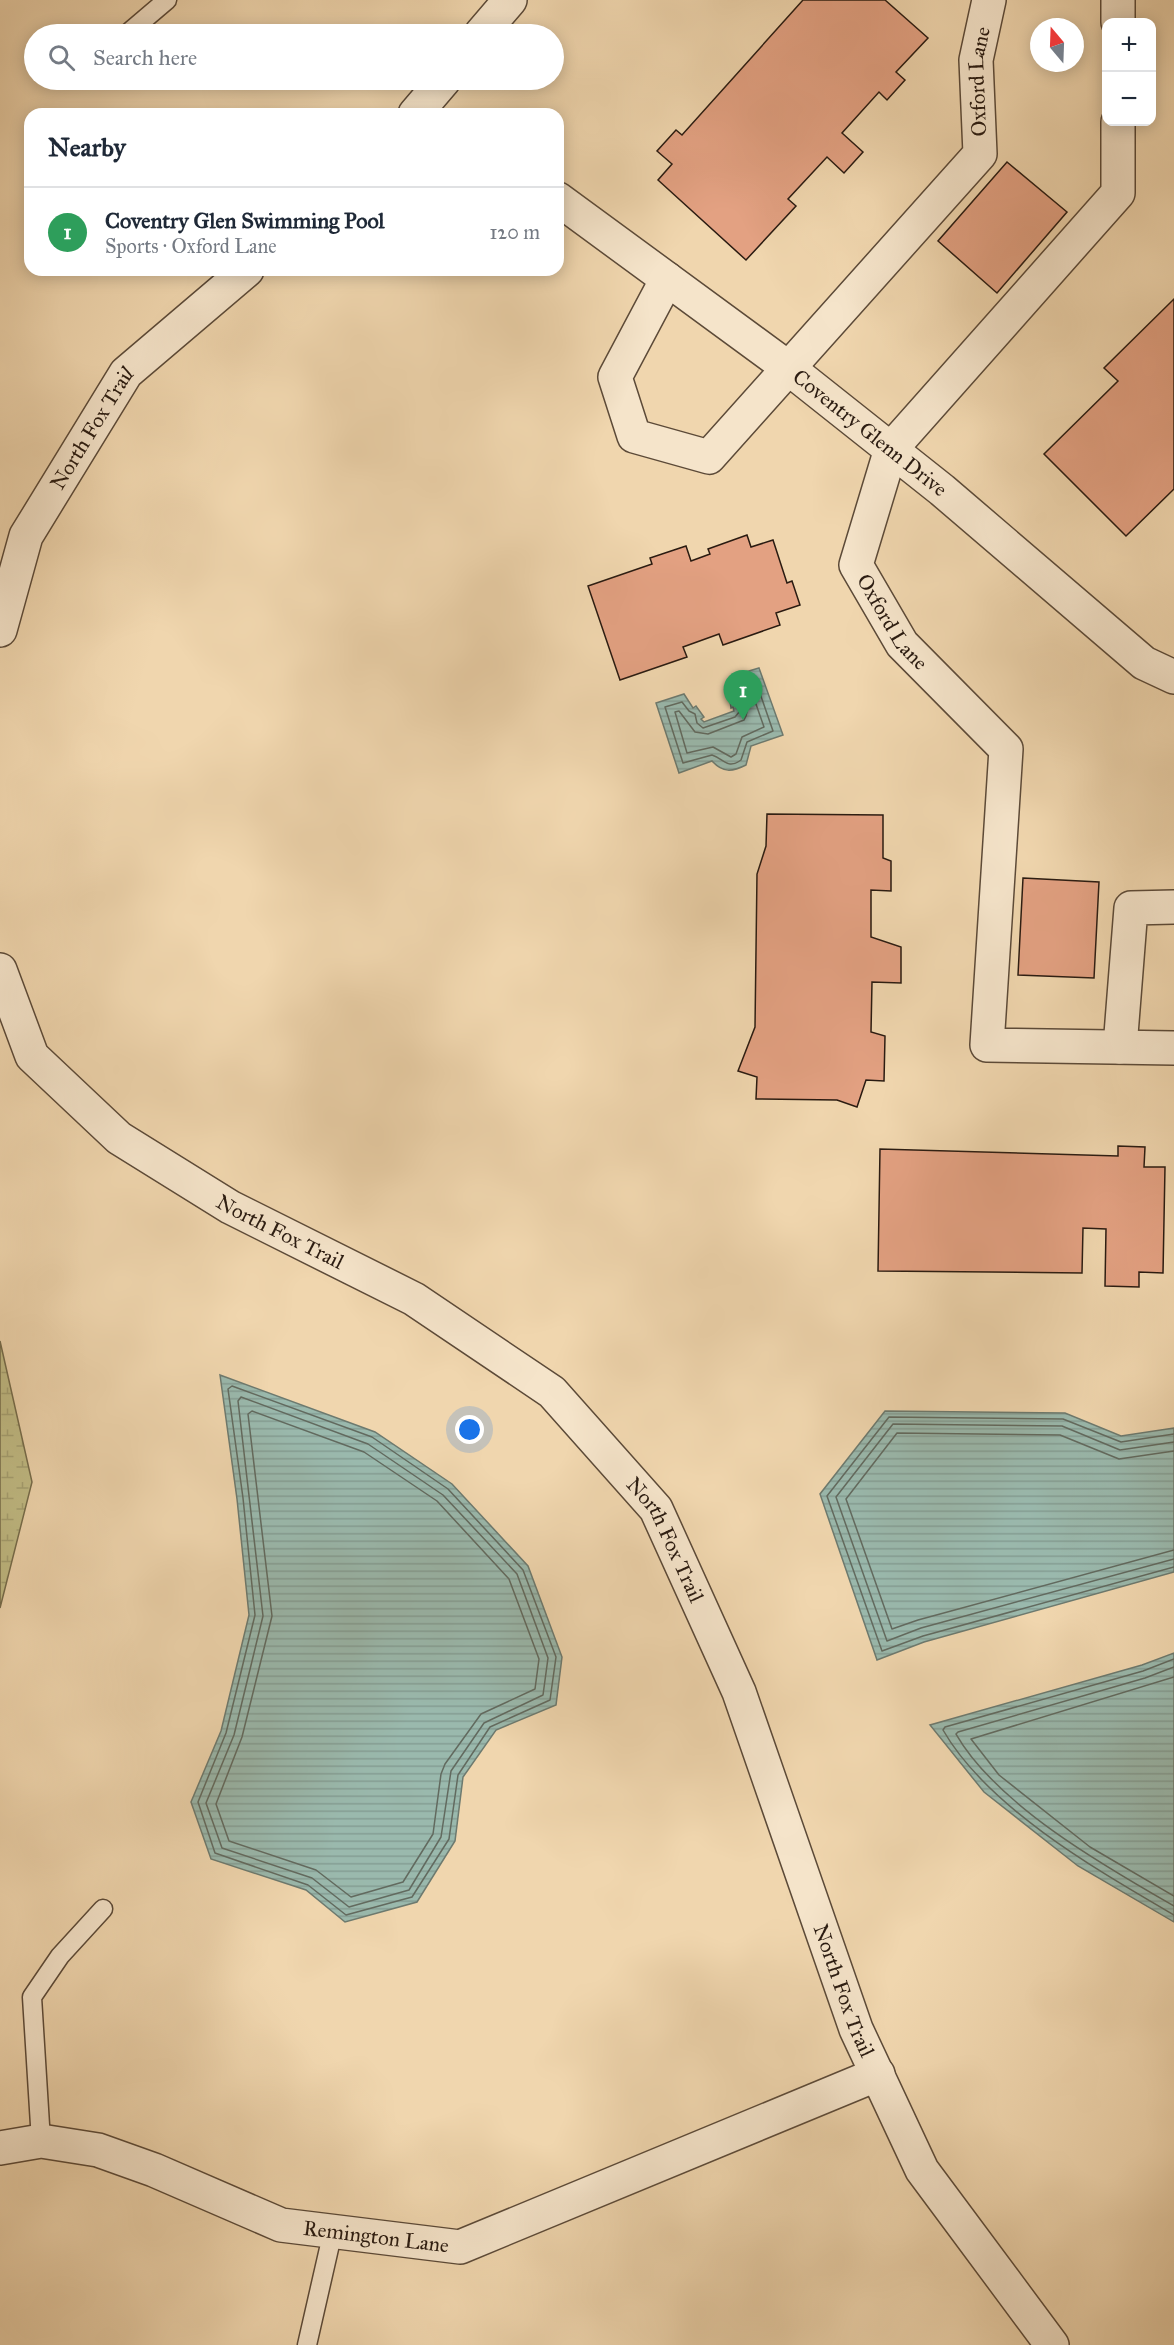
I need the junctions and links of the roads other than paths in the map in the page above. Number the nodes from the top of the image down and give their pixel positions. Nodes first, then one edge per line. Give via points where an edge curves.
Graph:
1 (167, 0) edge
2 (510, 0) edge
3 (989, 0) edge
4 (1118, 0) edge
5 (1118, 18) edge
6 (139, 24) edge
7 (490, 24) edge
8 (1118, 126) edge
9 (564, 204) edge
10 (240, 276) edge
11 (668, 279) junction
12 (787, 367) junction
13 (891, 449) junction
14 (0, 630) edge
15 (1174, 677) edge
16 (1174, 907) edge
17 (0, 970) edge
18 (1120, 1047) junction
19 (1174, 1048) edge
20 (102, 1909) dead end
21 (878, 2074) junction
22 (41, 2141) junction
23 (0, 2148) edge
24 (333, 2231) junction
25 (307, 2345) edge
26 (1052, 2345) edge

1 - 6 lane
2 - 7 street
3 - 12 street, Oxford Lane via 976,60 980,154
4 - 5 street
8 - 13 street, Oxford Lane via 1118,193
9 - 11 street, Coventry Glenn Drive
10 - 14 street, North Fox Trail via 126,373 26,536
11 - 12 street, Coventry Glenn Drive
11 - 12 street, Oxford Lane via 615,377 634,436 709,457
12 - 13 street, Coventry Glenn Drive
13 - 15 street, Coventry Glenn Drive via 1144,663
13 - 18 street, Oxford Lane via 856,565 902,644 1006,749 987,1045
16 - 18 street via 1131,908
17 - 21 street, North Fox Trail via 32,1056 118,1138 230,1207 414,1299 552,1392 656,1509 739,1692 856,2029
18 - 19 street, Oxford Lane
20 - 22 lane via 60,1956 32,1997
21 - 24 street, Remington Lane via 460,2247
21 - 26 street, North Fox Trail via 922,2170
22 - 23 street, Remington Lane
22 - 24 street, Remington Lane via 98,2150 281,2225
24 - 25 lane

